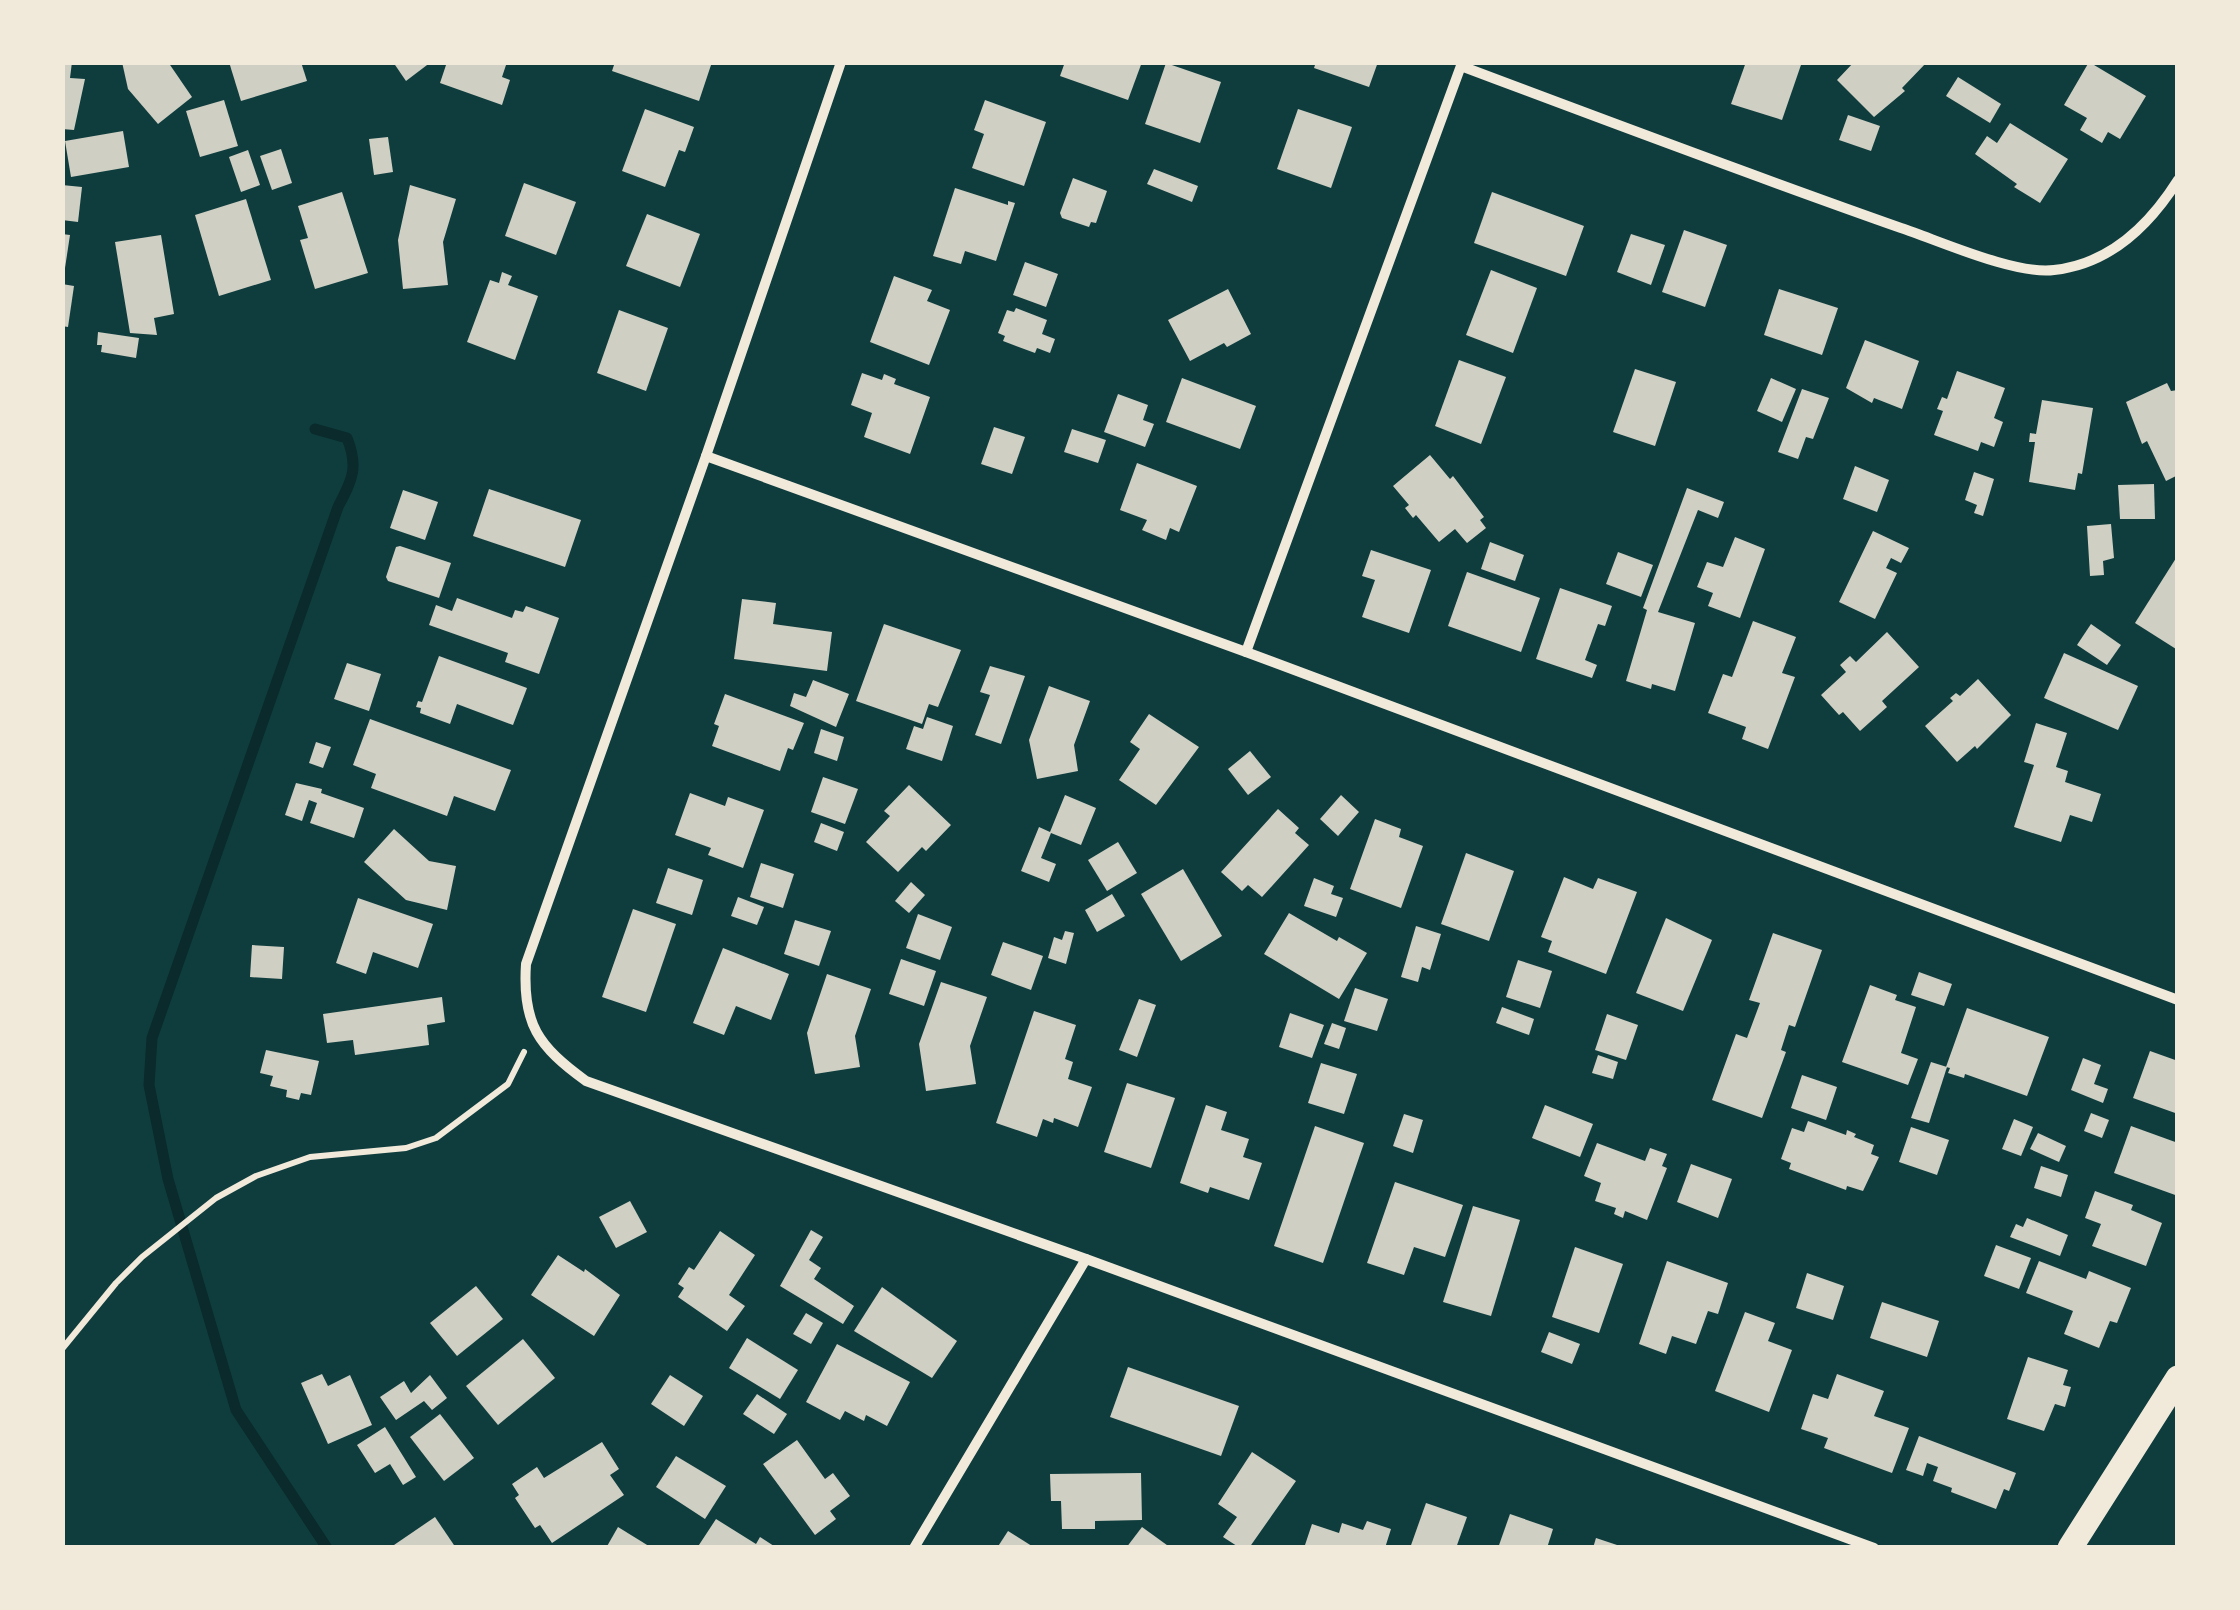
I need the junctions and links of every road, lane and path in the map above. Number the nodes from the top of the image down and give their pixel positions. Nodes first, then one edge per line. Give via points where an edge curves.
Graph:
1 (841, 62) edge
2 (1461, 64) edge
3 (2178, 180) edge
4 (706, 456) junction
5 (1246, 652) junction
6 (2178, 1000) edge
7 (534, 1031) junction
8 (1086, 1259) junction
9 (62, 1350) edge
10 (2178, 1378) edge
11 (914, 1548) edge
12 (1874, 1548) edge
13 (2070, 1548) edge

1 - 4 street
2 - 3 street via 1789,189 2002,262 2051,271 2088,262 2132,238
2 - 5 street
4 - 5 street
4 - 7 street via 526,964 524,997
5 - 6 street
7 - 8 street via 586,1082
7 - 9 path via 508,1084 436,1138 406,1148 310,1157 216,1198 116,1283
8 - 11 street
8 - 12 street
10 - 13 main road

